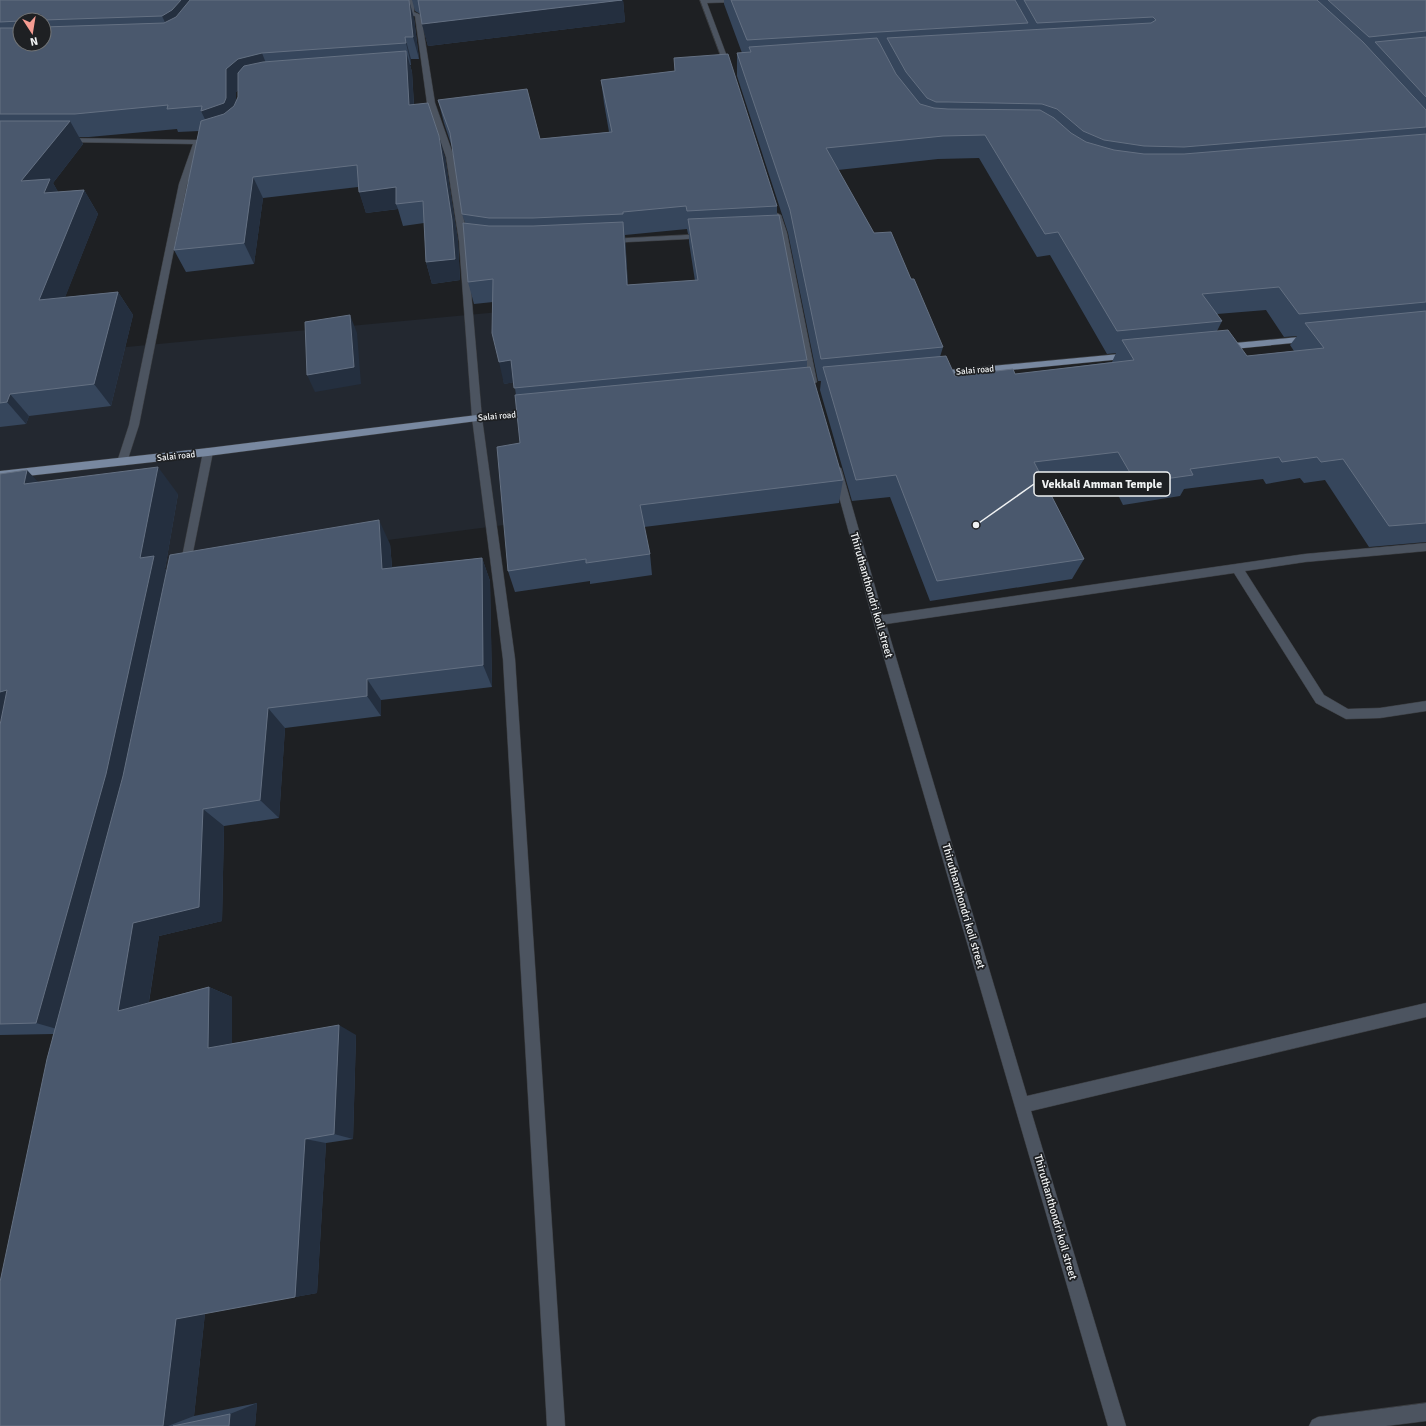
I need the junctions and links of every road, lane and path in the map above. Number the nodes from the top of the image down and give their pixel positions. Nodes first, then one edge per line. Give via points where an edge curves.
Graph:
1 (412, 0) edge
2 (738, 0) edge
3 (703, 1) edge
4 (410, 14) junction
5 (391, 15) edge
6 (732, 70) edge
7 (218, 137) edge
8 (57, 140) edge
9 (198, 142) junction
10 (776, 210) edge
11 (712, 236) edge
12 (463, 241) junction
13 (601, 242) edge
14 (479, 243) edge
15 (1324, 338) edge
16 (1214, 348) edge
17 (1143, 354) edge
18 (930, 374) edge
19 (813, 387) edge
20 (541, 412) edge
21 (477, 418) junction
22 (208, 452) junction
23 (834, 461) edge
24 (122, 462) junction
25 (0, 475) edge
26 (1426, 548) edge
27 (1237, 568) junction
28 (184, 576) edge
29 (879, 620) junction
30 (1426, 706) edge
31 (1426, 1010) edge
32 (1023, 1105) junction
33 (1426, 1412) edge
34 (556, 1426) edge
35 (1118, 1426) edge
36 (1318, 1426) edge

1 - 4 street
2 - 3 street
3 - 6 street
4 - 5 street
4 - 12 street via 418,15 421,68 450,157
7 - 9 street
8 - 9 street
9 - 24 street via 183,184 134,425
10 - 19 street
11 - 13 street
12 - 14 street
12 - 21 street
15 - 16 main road
17 - 18 main road, Salai road
20 - 21 main road, Salai road
21 - 22 main road, Salai road
21 - 34 street via 509,659
22 - 24 main road, Salai road
22 - 28 street
23 - 29 street, Thiruthanthondri koil street
24 - 25 main road, Salai road
26 - 27 street via 1305,558
27 - 29 street
27 - 30 street via 1320,699 1346,714 1380,713
29 - 32 street, Thiruthanthondri koil street
31 - 32 street
32 - 35 street, Thiruthanthondri koil street
33 - 36 street

